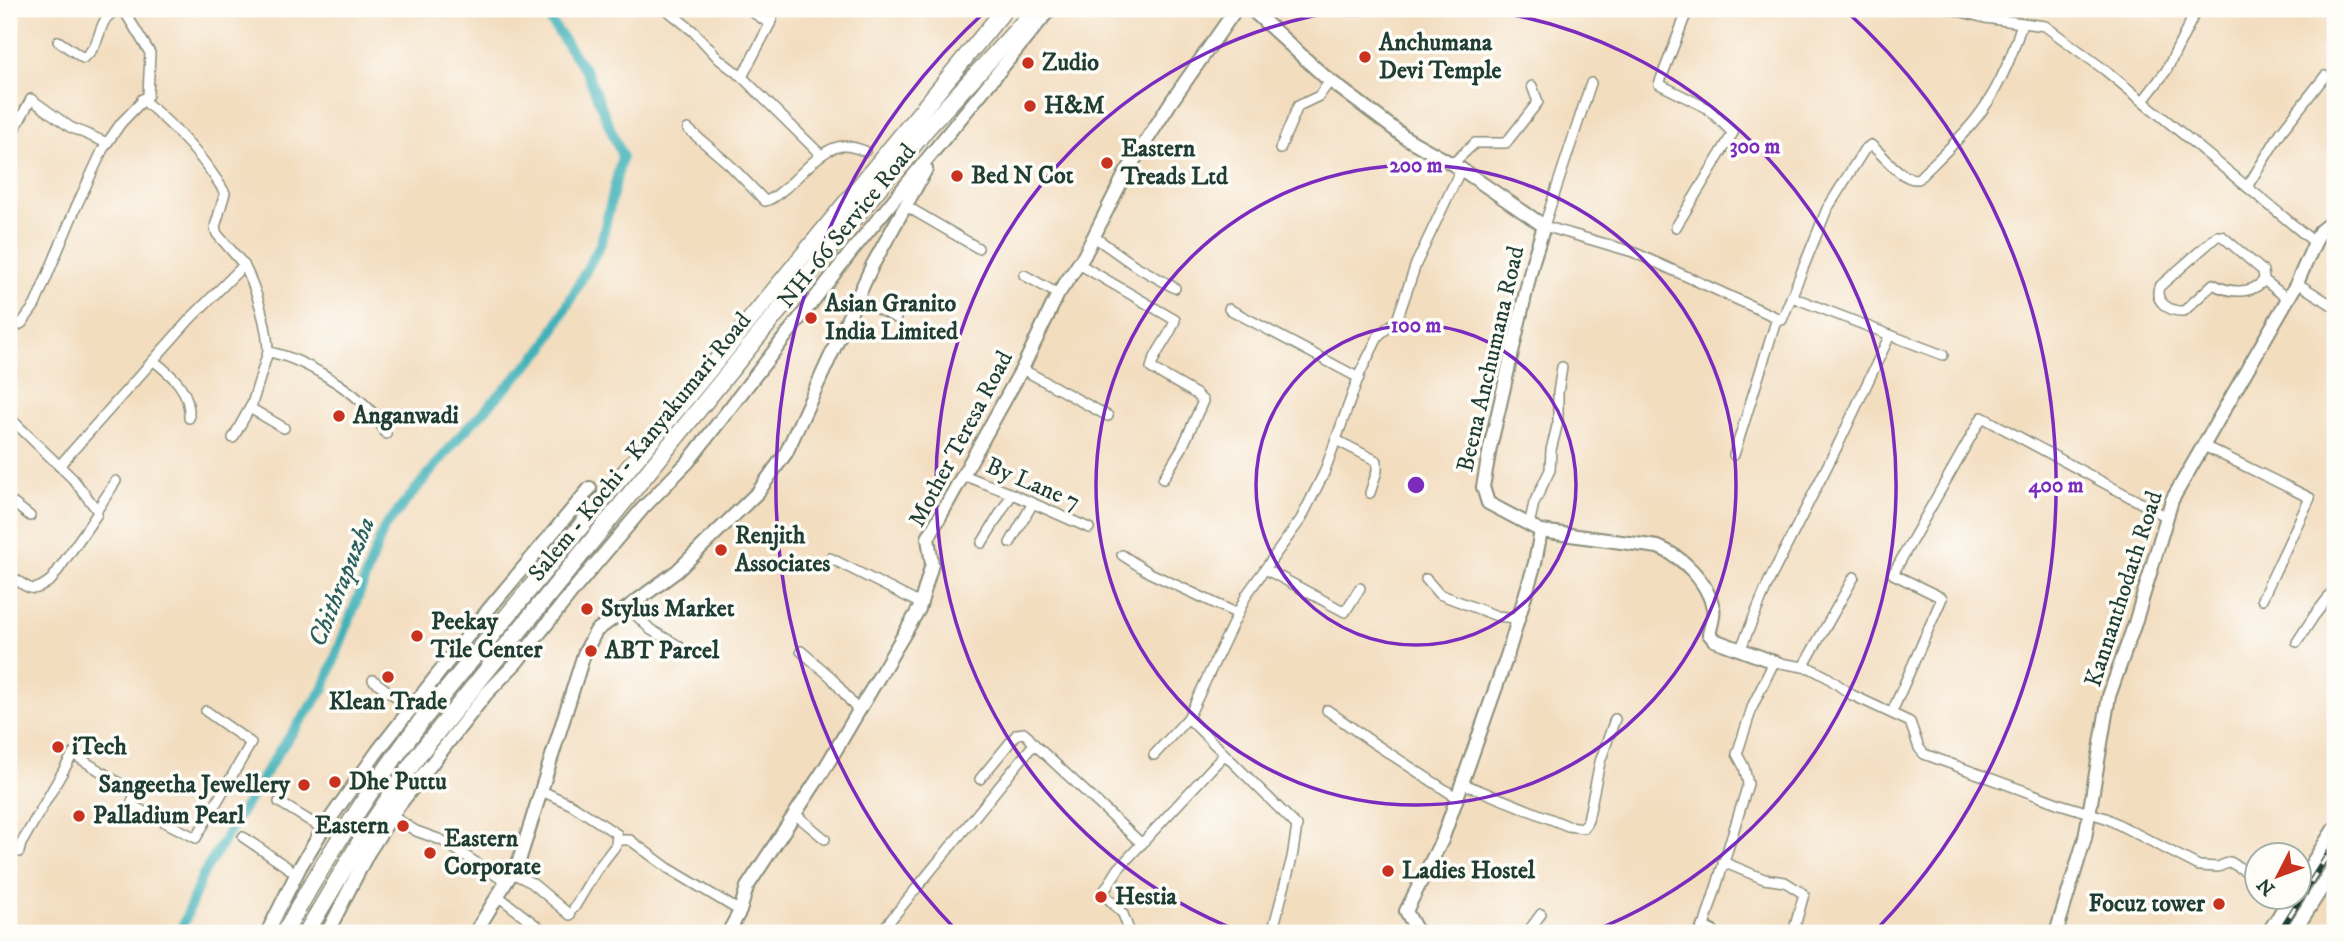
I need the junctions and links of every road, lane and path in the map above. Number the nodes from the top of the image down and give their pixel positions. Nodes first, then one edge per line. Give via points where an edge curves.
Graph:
1 (13, 9) edge
2 (123, 9) edge
3 (666, 9) edge
4 (748, 9) edge
5 (775, 9) edge
6 (1005, 9) edge
7 (1036, 9) edge
8 (1050, 9) edge
9 (1236, 9) edge
10 (1251, 9) edge
11 (1342, 9) edge
12 (1362, 9) edge
13 (1951, 9) edge
14 (2197, 9) edge
15 (1685, 10) edge
16 (9, 15) edge
17 (2022, 23) junction
18 (770, 24) junction
19 (58, 41) dead end
20 (2325, 76) dead end
21 (742, 77) junction
22 (1330, 81) junction
23 (1591, 83) dead end
24 (1532, 86) dead end
25 (142, 99) junction
26 (2143, 101) junction
27 (688, 129) dead end
28 (9, 135) edge
29 (941, 142) junction
30 (107, 143) junction
31 (1280, 149) dead end
32 (865, 151) dead end
33 (821, 155) junction
34 (1457, 167) junction
35 (2247, 187) junction
36 (906, 206) junction
37 (2335, 219) edge
38 (1544, 226) junction
39 (1676, 227) dead end
40 (1094, 236) junction
41 (2314, 242) junction
42 (978, 248) dead end
43 (1079, 264) junction
44 (244, 265) junction
45 (1024, 275) dead end
46 (2264, 280) junction
47 (2297, 283) junction
48 (1175, 288) dead end
49 (1058, 294) junction
50 (1792, 297) junction
51 (856, 299) junction
52 (2288, 299) junction
53 (2335, 307) edge
54 (1229, 309) dead end
55 (896, 318) dead end
56 (1777, 318) junction
57 (9, 326) edge
58 (1890, 335) junction
59 (268, 352) junction
60 (1943, 355) dead end
61 (154, 361) junction
62 (1562, 367) dead end
63 (1022, 369) junction
64 (1359, 378) junction
65 (250, 408) junction
66 (1108, 416) dead end
67 (9, 417) edge
68 (189, 418) dead end
69 (284, 428) dead end
70 (386, 434) dead end
71 (233, 438) dead end
72 (1336, 440) junction
73 (2204, 446) junction
74 (1734, 455) dead end
75 (59, 466) junction
76 (963, 475) junction
77 (1163, 479) dead end
78 (116, 481) dead end
79 (597, 493) junction
80 (1370, 493) dead end
81 (1012, 494) junction
82 (9, 500) edge
83 (1033, 503) junction
84 (97, 510) junction
85 (30, 516) dead end
86 (2167, 517) junction
87 (1089, 528) dead end
88 (1535, 528) junction
89 (982, 543) dead end
90 (1010, 543) dead end
91 (1122, 555) dead end
92 (830, 558) dead end
93 (1265, 569) junction
94 (1854, 577) dead end
95 (1426, 579) dead end
96 (9, 580) edge
97 (1360, 588) dead end
98 (2335, 589) edge
99 (2262, 599) dead end
100 (921, 604) junction
101 (628, 607) junction
102 (1238, 614) junction
103 (1516, 618) junction
104 (2297, 642) dead end
105 (679, 646) dead end
106 (482, 648) junction
107 (1741, 648) junction
108 (801, 651) dead end
109 (496, 659) junction
110 (1774, 662) junction
111 (1803, 667) junction
112 (373, 680) dead end
113 (411, 708) junction
114 (1327, 710) dead end
115 (206, 711) dead end
116 (859, 712) junction
117 (1892, 712) junction
118 (1188, 718) junction
119 (1615, 719) dead end
120 (1034, 744) junction
121 (1154, 755) dead end
122 (1224, 755) junction
123 (980, 779) dead end
124 (1461, 783) junction
125 (542, 791) junction
126 (1456, 797) junction
127 (279, 802) dead end
128 (2089, 813) junction
129 (795, 814) junction
130 (392, 816) junction
131 (2335, 828) edge
132 (324, 829) junction
133 (243, 837) dead end
134 (825, 838) dead end
135 (617, 840) junction
136 (1142, 844) junction
137 (9, 847) edge
138 (1723, 862) junction
139 (2312, 865) edge
140 (2335, 866) edge
141 (2242, 869) edge
142 (297, 874) junction
143 (509, 877) junction
144 (498, 896) junction
145 (740, 911) junction
146 (2283, 911) edge
147 (1541, 914) dead end
148 (1706, 931) edge
149 (2297, 932) edge
150 (267, 933) edge
151 (284, 933) edge
152 (306, 933) edge
153 (327, 933) edge
154 (475, 933) edge
155 (546, 933) edge
156 (728, 933) edge
157 (880, 933) edge
158 (1132, 933) edge
159 (1272, 933) edge
160 (1418, 933) edge
161 (1527, 933) edge
162 (1793, 933) edge
163 (2056, 933) edge
164 (2269, 933) edge

1 - 16 street
2 - 19 street via 105,17 97,43 83,58
2 - 25 street via 150,53 148,95
3 - 21 street
4 - 18 street
5 - 18 street
6 - 79 highway, Salem - Kochi - Kanyakumari Road
7 - 109 highway, Salem - Kochi - Kanyakumari Road via 928,127
8 - 29 street
9 - 40 street, Mother Teresa Road via 1171,102
10 - 22 street, Beena Anchumana Road
11 - 12 street
13 - 17 street
14 - 26 street via 2166,71
15 - 39 street via 1659,84 1707,108 1733,133
17 - 26 street via 2045,26
17 - 50 street via 1986,104 1918,179 1903,174 1871,145 1864,150 1826,209
18 - 21 street
20 - 35 street via 2280,132
21 - 33 street
22 - 31 street via 1319,96 1298,106
22 - 34 street, Beena Anchumana Road via 1406,138
23 - 38 street
24 - 34 street via 1538,102 1506,143 1475,143
25 - 30 street
25 - 44 street via 167,120 217,179 225,193 217,234
26 - 35 street
27 - 33 street via 765,201
28 - 30 street via 31,99 70,127
29 - 36 street
29 - 130 street, NH-66 Service Road via 688,462 643,508 486,694
30 - 57 street via 35,305 22,323
32 - 33 street via 845,146
34 - 38 street, Beena Anchumana Road
34 - 64 street via 1397,320 1379,335
35 - 41 street
36 - 42 street
36 - 51 street
37 - 41 street, Kannanthodath Road via 2319,231
38 - 56 street via 1633,252
38 - 88 street, Beena Anchumana Road via 1483,487 1488,503
40 - 43 street, Mother Teresa Road
40 - 48 street
41 - 47 street, Kannanthodath Road
43 - 49 street, Mother Teresa Road
43 - 77 street via 1175,320 1150,368 1203,401
44 - 59 street via 255,289
44 - 61 street
45 - 49 street
46 - 46 street via 2263,271 2217,236 2157,293 2167,307 2184,311 2213,284 2224,290 2252,290
46 - 52 street
47 - 52 street, Kannanthodath Road
47 - 53 street
49 - 63 street, Mother Teresa Road
50 - 56 street via 1782,320
50 - 58 street
51 - 55 street
51 - 101 street via 786,453 758,492 677,570
52 - 73 street, Kannanthodath Road
54 - 64 street
56 - 74 street
58 - 60 street
58 - 107 street via 1769,581
59 - 65 street
59 - 70 street via 299,362 350,393 375,415
61 - 68 street via 179,381 190,405
61 - 75 street
62 - 88 street via 1550,470 1534,503
63 - 66 street
63 - 76 street, Mother Teresa Road
64 - 72 street
65 - 69 street
65 - 71 street
67 - 75 street
72 - 80 street via 1377,461
72 - 93 street via 1301,519
73 - 86 street, Kannanthodath Road
73 - 99 street via 2310,498
75 - 84 street
76 - 81 street, By Lane 7
76 - 100 street, Mother Teresa Road via 928,538 932,564
78 - 84 street
79 - 106 highway, Salem - Kochi - Kanyakumari Road
79 - 113 street via 488,610
81 - 83 street, By Lane 7
81 - 89 street
82 - 85 street
83 - 87 street, By Lane 7
83 - 90 street
84 - 96 street via 52,579 34,590 14,578
86 - 117 street via 1982,417 1893,574 1942,598
86 - 128 street, Kannanthodath Road via 2109,696
88 - 103 street via 1535,563
88 - 107 street, Beena Anchumana Road via 1668,551 1692,569 1708,596 1714,609 1709,634
91 - 102 street
92 - 100 street
93 - 97 street via 1345,612
93 - 102 street
94 - 111 street
95 - 103 street via 1438,594 1497,616
98 - 104 street
100 - 116 street, Mother Teresa Road
101 - 105 street via 651,630
101 - 125 street via 596,631 584,654
102 - 118 street
103 - 124 street
106 - 109 highway
106 - 151 highway, Salem - Kochi - Kanyakumari Road via 364,799
107 - 110 street, Beena Anchumana Road
108 - 116 street via 831,677
109 - 152 highway, Salem - Kochi - Kanyakumari Road via 419,754
110 - 111 street, Beena Anchumana Road
110 - 138 street via 1737,754 1748,784
111 - 117 street, Beena Anchumana Road
112 - 113 street
113 - 132 street
114 - 126 street
115 - 137 street via 251,743 196,838 131,805 135,793 73,754 19,852
116 - 129 street, Mother Teresa Road
117 - 128 street, Beena Anchumana Road via 1910,722 1924,754
118 - 121 street
118 - 122 street
119 - 124 street via 1584,828
120 - 123 street via 1025,733 1017,734
120 - 136 street
120 - 157 street
122 - 136 street
122 - 159 street via 1297,826
124 - 126 street
125 - 135 street via 617,834
125 - 143 street via 519,861
126 - 160 street via 1442,840 1406,911
127 - 132 street
128 - 141 street, Beena Anchumana Road via 2199,866 2230,862
128 - 163 street, Kannanthodath Road
129 - 134 street
129 - 145 street, Mother Teresa Road via 747,887
130 - 143 street
130 - 153 street, NH-66 Service Road
131 - 139 main road
132 - 142 street
133 - 142 street
135 - 143 street via 572,911 532,883
135 - 145 street via 630,840
136 - 158 street via 1103,893 1123,914
138 - 148 street
138 - 162 street via 1764,879 1785,882 1804,894
140 - 149 main road
142 - 150 street
143 - 144 street
144 - 154 street
144 - 155 street
145 - 156 street, Mother Teresa Road
146 - 164 main road
147 - 161 street

